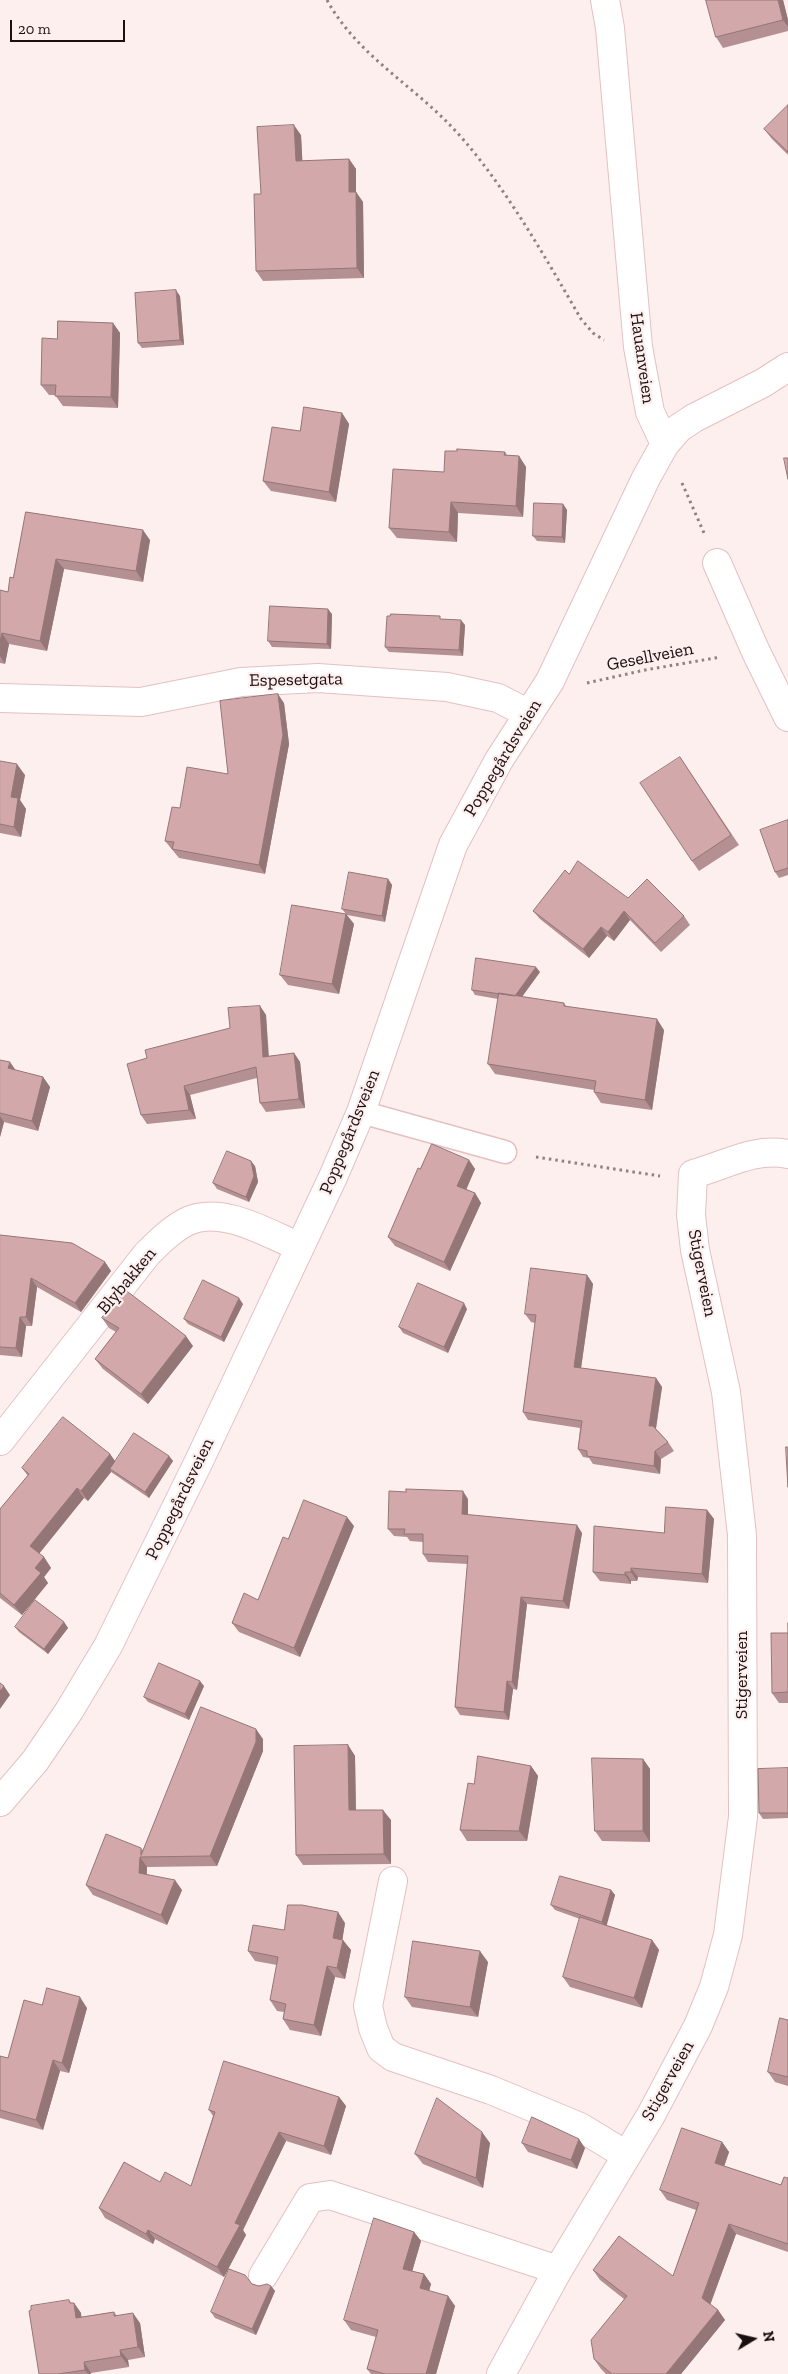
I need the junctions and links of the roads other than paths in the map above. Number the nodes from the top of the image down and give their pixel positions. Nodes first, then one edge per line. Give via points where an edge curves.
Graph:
1 (605, 0) edge
2 (788, 367) edge
3 (665, 444) junction
4 (717, 563) road end
5 (0, 698) edge
6 (529, 714) junction
7 (788, 717) edge
8 (361, 1112) junction
9 (505, 1152) road end
10 (788, 1154) edge
11 (300, 1247) junction
12 (0, 1441) edge
13 (0, 1802) edge
14 (393, 1881) dead end
15 (626, 2155) junction
16 (558, 2270) junction
17 (263, 2276) dead end
18 (501, 2374) edge

1 - 3 street, Hauanveien via 638,347 650,412
2 - 3 street, Poppegårdsveien via 694,418 679,428
3 - 6 street, Poppegårdsveien via 632,505 550,681
4 - 7 street
5 - 6 street, Espesetgata via 141,702 241,682 318,678 454,688 498,698
6 - 8 street, Poppegårdsveien via 499,760 454,845
8 - 9 lane
8 - 11 street, Poppegårdsveien
10 - 15 street, Stigerveien via 778,1152 737,1158 692,1174 692,1224 726,1392 742,1535 743,1816 728,1935 714,1987 698,2026
11 - 12 street, Blybakken via 225,1218 205,1217 187,1221 147,1254
11 - 13 street, Poppegårdsveien via 108,1646 70,1711
14 - 15 street via 368,2006 372,2028 382,2048 393,2058 491,2090 580,2127
15 - 16 street, Stigerveien
16 - 17 street via 330,2196 310,2198
16 - 18 street, Stigerveien

